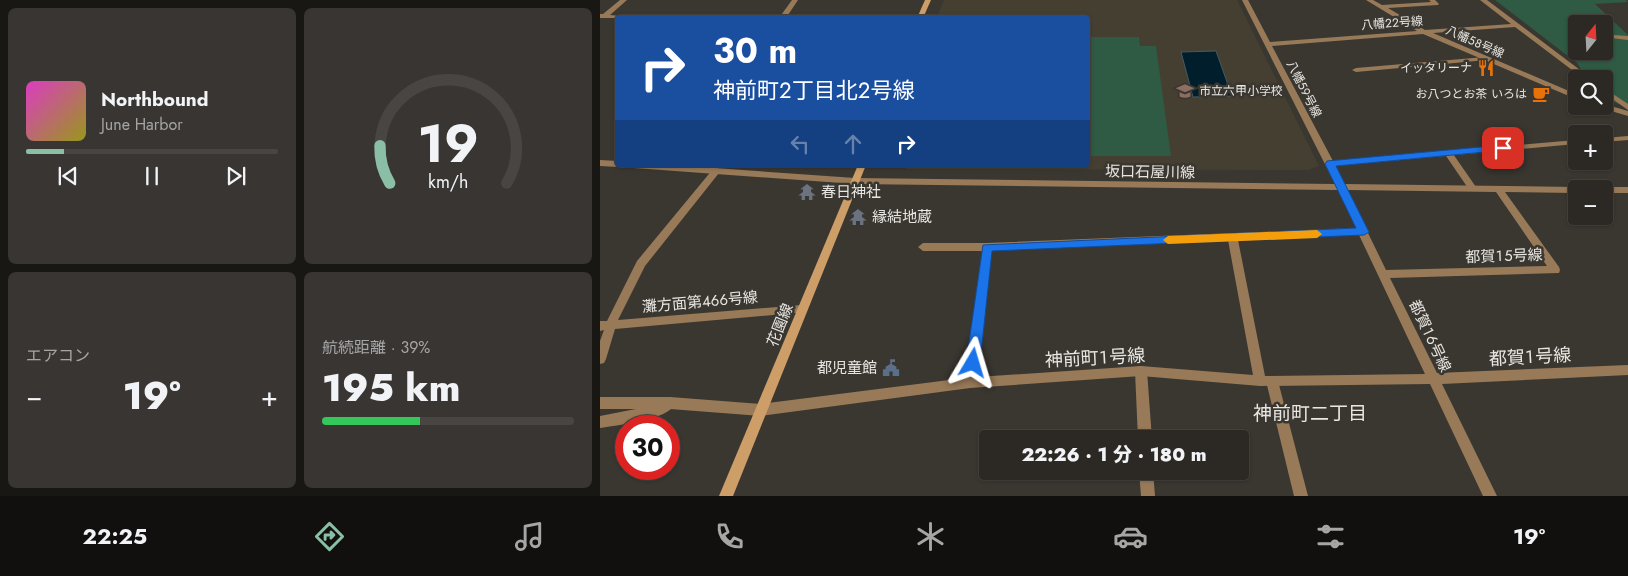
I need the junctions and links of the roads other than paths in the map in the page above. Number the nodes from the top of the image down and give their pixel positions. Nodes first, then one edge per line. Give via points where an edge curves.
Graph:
1 (624, 0) edge
2 (795, 0) edge
3 (928, 0) edge
4 (1244, 0) edge
5 (1368, 0) edge
6 (1432, 0) edge
7 (1483, 0) edge
8 (1380, 7) junction
9 (784, 15) edge
10 (921, 15) edge
11 (603, 16) edge
12 (600, 21) edge
13 (1517, 25) junction
14 (1424, 32) junction
15 (1614, 37) dead end
16 (1628, 38) edge
17 (1268, 44) junction
18 (1485, 59) junction
19 (1356, 70) dead end
20 (1577, 70) edge
21 (1568, 94) edge
22 (1613, 97) edge
23 (1628, 108) edge
24 (1613, 109) edge
25 (1628, 114) edge
26 (1628, 138) edge
27 (1613, 139) edge
28 (1568, 143) edge
29 (1448, 153) junction
30 (600, 163) edge
31 (615, 164) edge
32 (1330, 164) junction
33 (682, 167) edge
34 (861, 167) edge
35 (716, 171) junction
36 (855, 181) junction
37 (1342, 188) junction
38 (1473, 189) junction
39 (1499, 190) junction
40 (1568, 190) edge
41 (1613, 190) edge
42 (1628, 190) edge
43 (1364, 232) junction
44 (1233, 238) junction
45 (923, 247) dead end
46 (987, 248) junction
47 (1385, 274) junction
48 (802, 309) junction
49 (605, 325) edge
50 (600, 359) edge
51 (1628, 370) edge
52 (1141, 371) junction
53 (1433, 379) junction
54 (1266, 381) junction
55 (970, 383) junction
56 (600, 403) edge
57 (670, 403) junction
58 (761, 410) junction
59 (600, 422) edge
60 (1144, 430) edge
61 (1147, 480) edge
62 (726, 496) edge
63 (1148, 496) edge
64 (1301, 496) edge
65 (1490, 496) edge

1 - 11 street
2 - 9 street
3 - 10 street
4 - 17 street, 八幡５９号線
5 - 8 street, 八幡５８号線
6 - 8 street via 1436,4
7 - 13 street
8 - 14 street, 八幡５８号線
11 - 12 street
13 - 14 street, 八幡２２号線
13 - 20 street
14 - 17 street, 八幡２２号線
14 - 18 street, 八幡５８号線
15 - 16 street
17 - 32 street, 八幡５９号線
18 - 19 street
18 - 21 street, 八幡５８号線
22 - 23 street
24 - 25 street
26 - 27 street
28 - 29 street
29 - 32 street
29 - 38 street
30 - 31 street
32 - 37 street, 八幡５９号線
33 - 35 street, 坂口石屋川線
34 - 36 street, 花園線
35 - 36 street, 坂口石屋川線
35 - 49 street via 642,264
36 - 37 street, 坂口石屋川線
36 - 48 street, 花園線
37 - 38 street, 坂口石屋川線
37 - 43 street, 都賀１６号線
38 - 39 street, 坂口石屋川線
39 - 40 street, 坂口石屋川線
39 - 47 street, 都賀１５号線 via 1555,270
41 - 42 street
43 - 44 street
43 - 47 street, 都賀１６号線
44 - 46 street
44 - 54 street
45 - 46 street
46 - 55 street
47 - 53 street, 都賀１６号線
48 - 49 street, 灘方面第４６６号線
48 - 58 street, 花園線
49 - 50 street
51 - 53 street, 都賀１号線
52 - 54 street, 神前町１号線
52 - 55 street, 神前町１号線
52 - 60 street
53 - 54 street, 神前町１号線
53 - 65 street, 都賀１６号線
54 - 64 street
55 - 58 street, 神前町１号線
56 - 57 street, 神前町１号線
57 - 58 street, 神前町１号線
57 - 59 street via 653,412
58 - 62 street, 花園線
61 - 63 street

